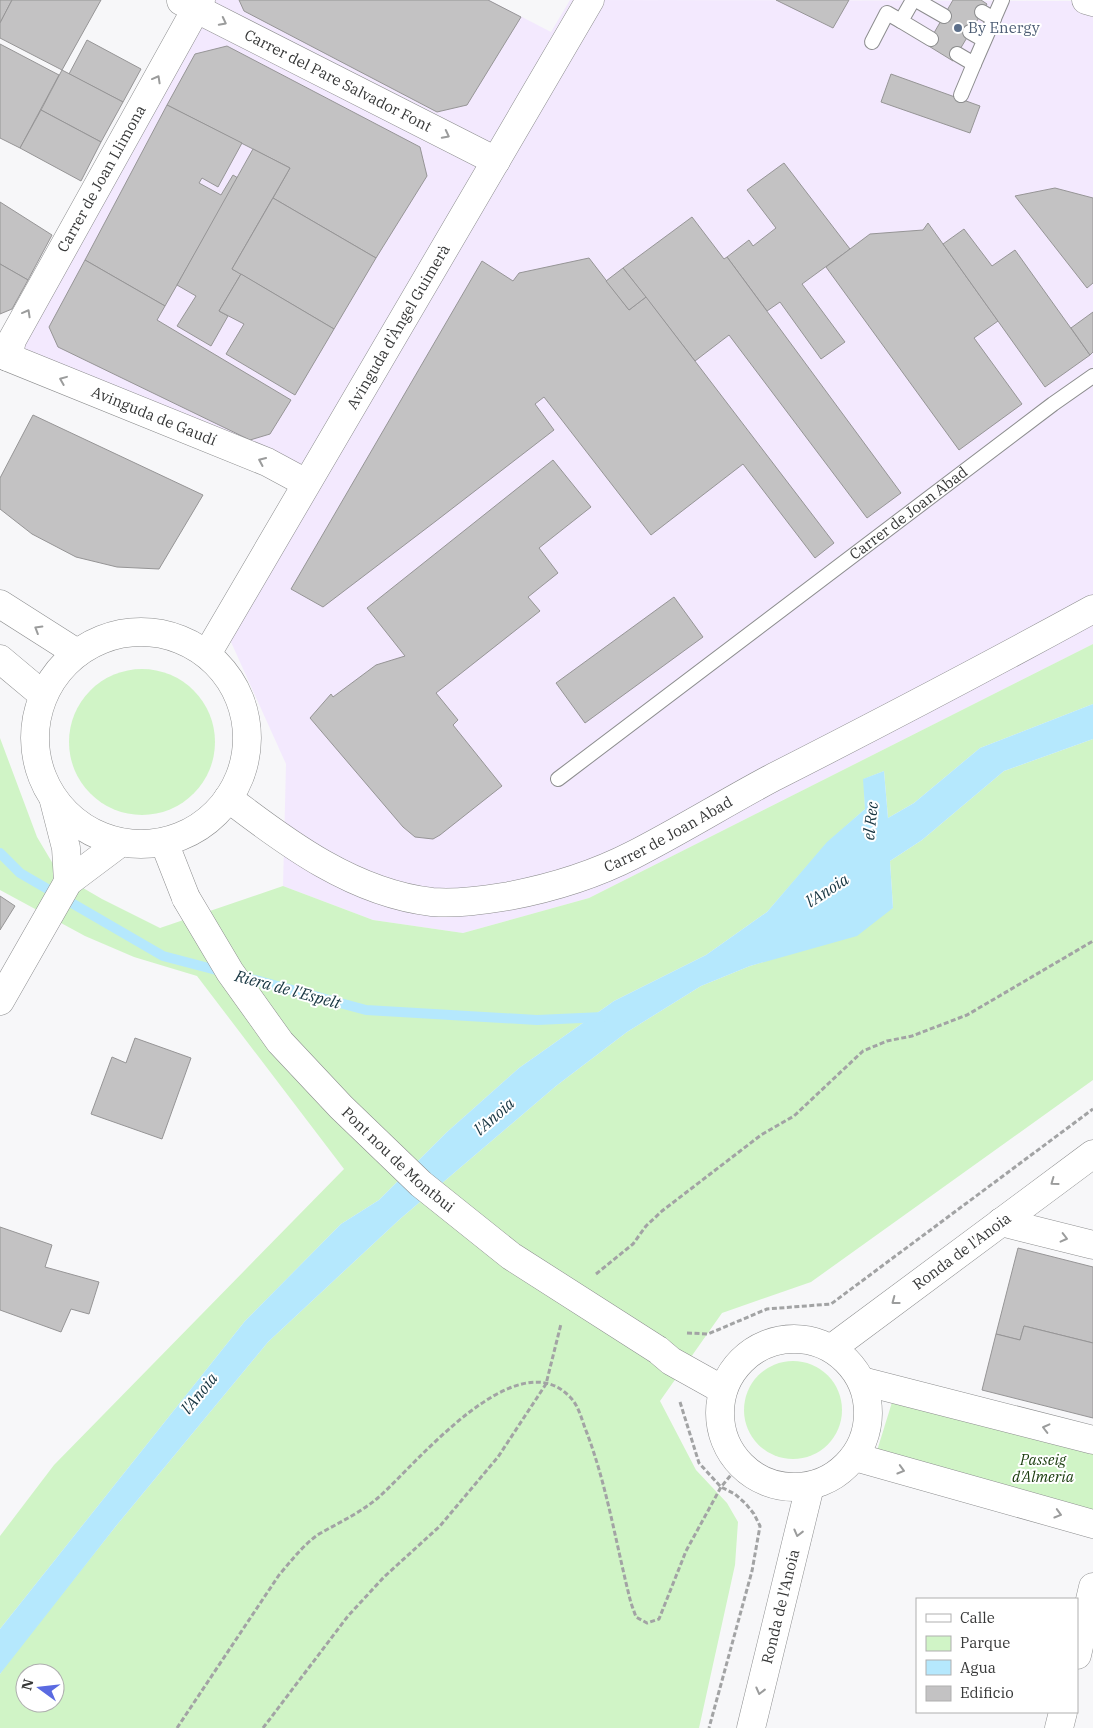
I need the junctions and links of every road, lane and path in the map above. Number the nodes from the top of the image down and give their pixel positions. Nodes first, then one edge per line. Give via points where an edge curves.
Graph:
1 (590, 0) edge
2 (915, 0) edge
3 (1002, 0) edge
4 (1086, 0) edge
5 (1093, 2) edge
6 (192, 3) edge
7 (944, 16) dead end
8 (901, 21) junction
9 (970, 32) dead end
10 (931, 38) dead end
11 (984, 40) junction
12 (872, 42) dead end
13 (957, 54) dead end
14 (974, 64) junction
15 (961, 95) dead end
16 (496, 161) junction
17 (4, 355) edge
18 (1093, 376) edge
19 (306, 483) junction
20 (0, 604) edge
21 (1093, 609) edge
22 (77, 653) junction
23 (207, 654) junction
24 (0, 659) edge
25 (43, 695) junction
26 (558, 779) dead end
27 (228, 798) junction
28 (54, 800) junction
29 (164, 842) junction
30 (120, 843) junction
31 (68, 882) junction
32 (1093, 941) edge
33 (0, 1001) edge
34 (1093, 1109) edge
35 (1093, 1154) edge
36 (1000, 1222) junction
37 (1093, 1245) edge
38 (577, 1298) junction
39 (832, 1348) junction
40 (664, 1355) junction
41 (862, 1381) junction
42 (546, 1384) junction
43 (722, 1390) junction
44 (680, 1400) dead end
45 (1093, 1440) edge
46 (855, 1456) junction
47 (740, 1464) junction
48 (810, 1486) junction
49 (721, 1487) junction
50 (1093, 1524) edge
51 (1093, 1587) edge
52 (1078, 1651) edge
53 (1063, 1713) edge
54 (177, 1728) edge
55 (263, 1728) edge
56 (709, 1728) edge
57 (751, 1728) edge
58 (1060, 1728) edge

1 - 16 street, Avinguda d'Àngel Guimerà
2 - 7 lane
2 - 8 lane
3 - 11 lane via 988,15
4 - 5 street
6 -> 16 street, Carrer del Pare Salvador Font
17 -> 6 street, Carrer de Joan Llimona
8 - 10 lane
8 - 12 lane via 887,13
9 - 11 lane
11 - 14 lane
13 - 14 lane
14 - 15 lane
16 - 19 street, Avinguda d'Àngel Guimerà
19 -> 17 street, Avinguda de Gaudí via 266,462
18 - 26 lane, Carrer de Joan Abad
19 - 23 street, Avinguda d'Àngel Guimerà
22 -> 20 street
21 - 27 street, Carrer de Joan Abad via 631,856 571,881 526,892 477,902 433,902 386,892 334,870 266,827
22 - 23 street via 102,639 128,632 156,632 183,640
22 - 25 street via 52,679
23 - 27 street via 225,673 238,696 245,721 244,757
24 - 25 street
25 - 28 street via 35,730 38,767
27 - 29 street via 211,818 189,833
28 - 30 street via 72,820 95,834
28 - 31 street via 66,848
29 - 30 street
29 - 38 street, Pont nou de Montbui, bridge via 186,898 230,972 280,1042 341,1107 421,1184 511,1256
30 - 31 street
31 - 33 street
32 - 38 path via 967,1014 863,1051 794,1116 761,1135 662,1211 633,1244 600,1269
34 - 40 path via 831,1304 767,1309 708,1334 684,1333
35 -> 36 street, Ronda de l'Anoia
36 -> 37 street
36 -> 39 street, Ronda de l'Anoia
38 - 40 street, Pont nou de Montbui, bridge
38 - 42 path via 565,1313
39 - 41 street via 850,1362
39 - 43 street via 804,1339 789,1338 767,1343 748,1354 732,1370
40 - 43 street, Pont nou de Montbui
45 -> 41 street
41 - 46 street via 868,1400 868,1420 864,1439
42 - 49 path via 563,1390 572,1399 593,1446 636,1617 647,1623 659,1619 686,1551
42 - 54 path via 521,1384 484,1402 439,1437 379,1496 298,1551 279,1574
42 - 55 path via 498,1456 440,1526 384,1577 348,1616
43 - 47 street via 722,1430 728,1448
44 - 49 path via 699,1463
46 - 48 street via 827,1480
46 -> 50 street
47 - 48 street via 760,1479 785,1487
47 - 49 path
48 -> 57 street, Ronda de l'Anoia
49 - 56 path via 746,1504 760,1526 752,1571
51 - 52 street
53 - 58 street

